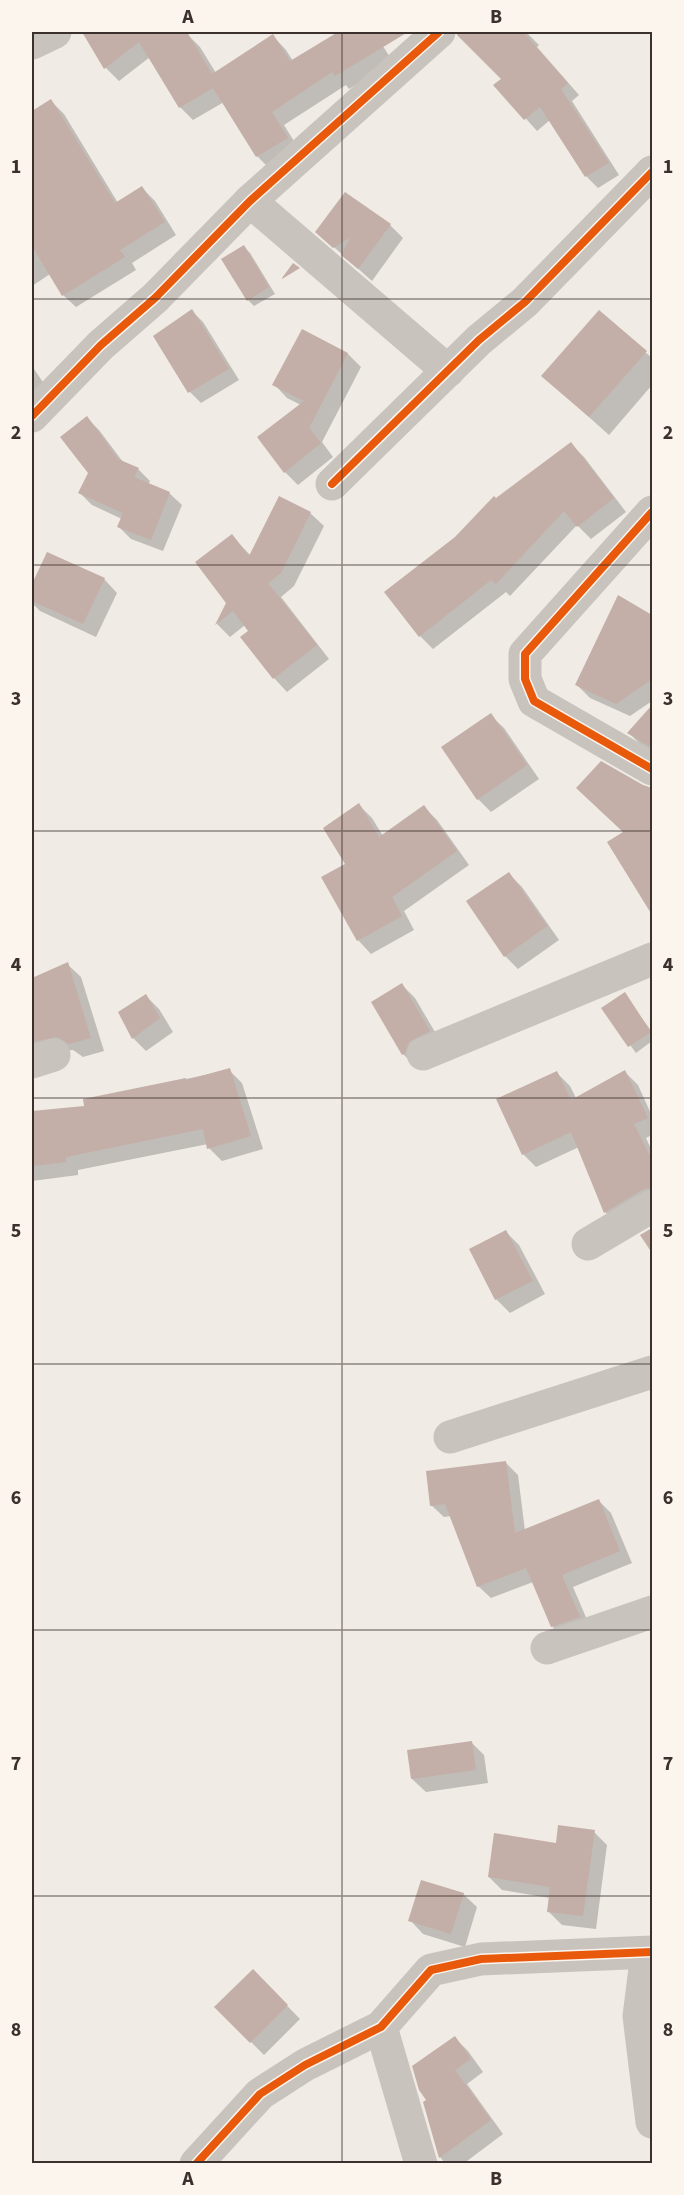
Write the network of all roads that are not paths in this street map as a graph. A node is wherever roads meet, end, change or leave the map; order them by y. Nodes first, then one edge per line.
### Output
1 (55, 32) edge
2 (439, 32) edge
3 (32, 43) edge
4 (652, 172) edge
5 (250, 201) junction
6 (448, 371) junction
7 (32, 416) edge
8 (332, 484) dead end
9 (652, 512) edge
10 (652, 769) edge
11 (652, 959) edge
12 (423, 1054) dead end
13 (652, 1206) edge
14 (588, 1244) dead end
15 (652, 1372) edge
16 (450, 1437) dead end
17 (652, 1612) edge
18 (547, 1648) dead end
19 (650, 1953) edge
20 (381, 2027) junction
21 (652, 2122) edge
22 (196, 2163) edge
23 (421, 2163) edge

1 - 3 street
2 - 5 street
4 - 6 street
5 - 6 street
5 - 7 street
6 - 8 street
9 - 10 street
11 - 12 street
13 - 14 street
15 - 16 street
17 - 18 street
19 - 20 street
19 - 21 street
20 - 22 street
20 - 23 street

